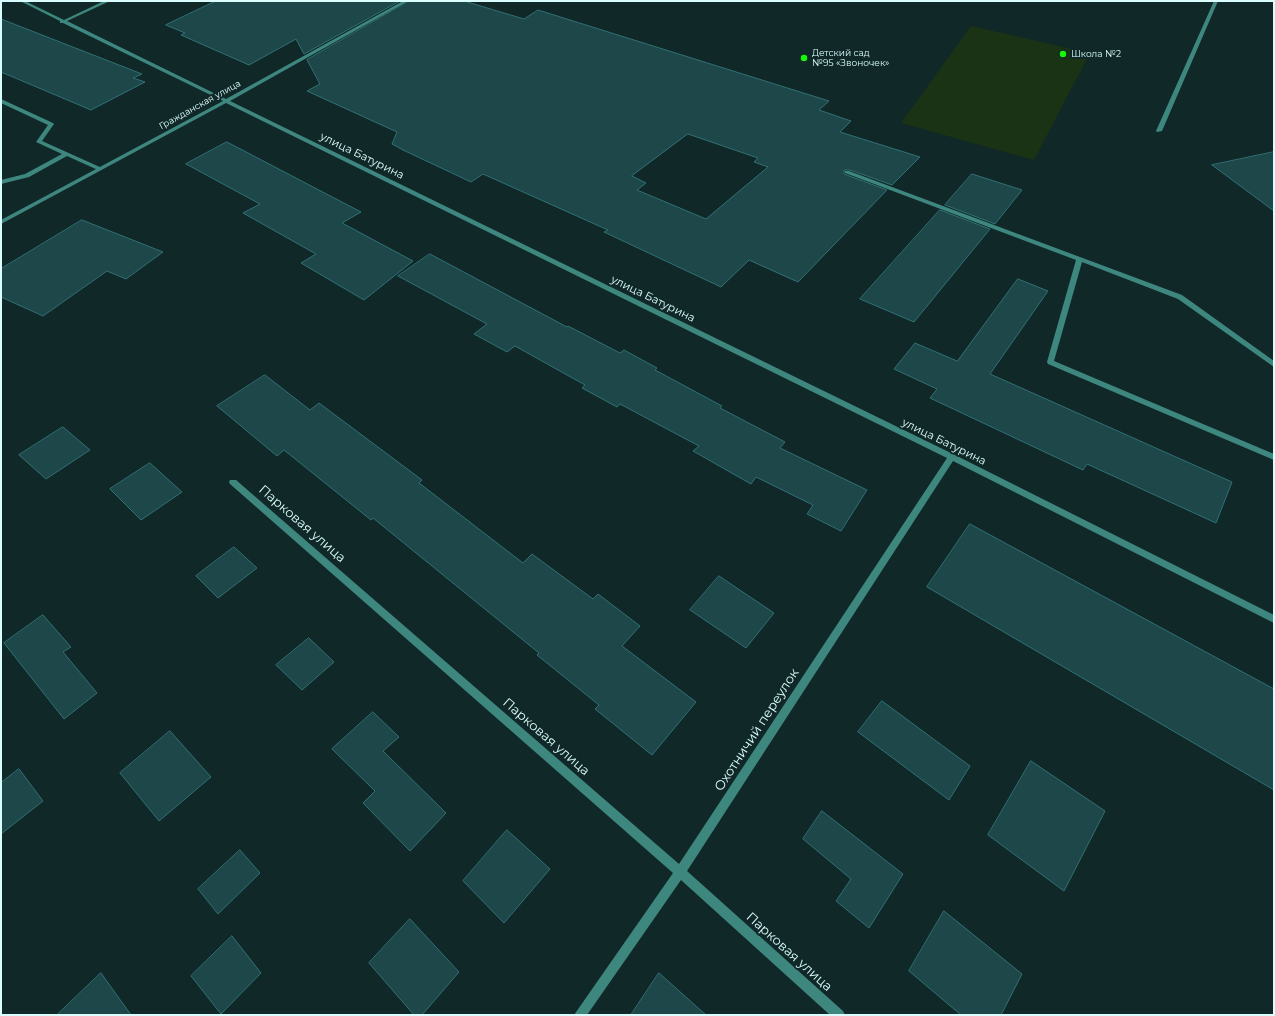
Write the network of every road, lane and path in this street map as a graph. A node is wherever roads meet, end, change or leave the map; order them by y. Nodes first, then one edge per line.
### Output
1 (22, 1) edge
2 (108, 1) edge
3 (406, 1) edge
4 (1216, 1) edge
5 (62, 22) junction
6 (1, 101) edge
7 (226, 101) junction
8 (1159, 131) dead end
9 (67, 154) junction
10 (100, 169) junction
11 (848, 172) dead end
12 (1, 182) edge
13 (1, 222) edge
14 (1080, 259) junction
15 (1274, 365) edge
16 (952, 457) junction
17 (1274, 457) edge
18 (233, 482) dead end
19 (1274, 619) edge
20 (680, 872) junction
21 (580, 1015) edge
22 (840, 1015) edge

1 - 5 street, улица Батурина
2 - 5 street
3 - 7 street, Гражданская улица
4 - 8 street
5 - 7 street, улица Батурина
6 - 9 street
7 - 10 street, Гражданская улица
7 - 16 street, улица Батурина
9 - 10 street
9 - 12 street
10 - 13 street, Гражданская улица
11 - 14 street
14 - 15 street
14 - 17 street
16 - 19 street, улица Батурина
16 - 20 street, Охотничий переулок
18 - 20 street, Парковая улица
20 - 21 street, Охотничий переулок
20 - 22 street, Парковая улица

